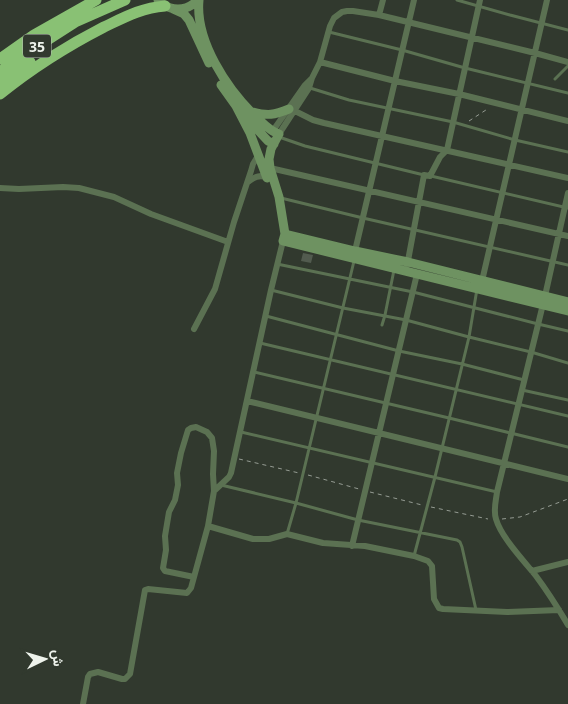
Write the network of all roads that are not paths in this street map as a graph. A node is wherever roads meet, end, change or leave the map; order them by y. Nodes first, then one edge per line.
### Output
1 (96, 0) edge
2 (125, 0) edge
3 (149, 0) edge
4 (198, 0) edge
5 (383, 0) edge
6 (414, 0) edge
7 (456, 0) edge
8 (547, 0) edge
9 (479, 3) edge
10 (165, 5) edge
11 (379, 15) junction
12 (409, 22) junction
13 (542, 23) junction
14 (77, 27) junction
15 (568, 30) edge
16 (328, 32) junction
17 (471, 38) junction
18 (402, 50) junction
19 (535, 53) junction
20 (0, 59) edge
21 (320, 62) junction
22 (568, 62) edge
23 (568, 66) edge
24 (465, 68) junction
25 (0, 72) edge
26 (312, 78) junction
27 (554, 79) dead end
28 (395, 81) junction
29 (528, 82) junction
30 (0, 84) edge
31 (309, 88) junction
32 (568, 93) edge
33 (0, 94) edge
34 (459, 94) junction
35 (236, 106) junction
36 (389, 108) junction
37 (292, 110) junction
38 (522, 110) junction
39 (250, 111) junction
40 (568, 121) edge
41 (453, 122) junction
42 (382, 136) junction
43 (274, 138) junction
44 (515, 140) junction
45 (447, 150) junction
46 (568, 152) edge
47 (259, 154) junction
48 (376, 164) junction
49 (509, 166) junction
50 (270, 168) junction
51 (427, 175) junction
52 (268, 178) junction
53 (568, 178) edge
54 (248, 182) junction
55 (0, 188) edge
56 (369, 191) junction
57 (503, 192) junction
58 (568, 193) edge
59 (280, 202) junction
60 (419, 202) junction
61 (566, 207) edge
62 (363, 218) junction
63 (497, 220) junction
64 (413, 230) junction
65 (559, 234) junction
66 (568, 236) edge
67 (284, 238) junction
68 (228, 242) junction
69 (491, 247) junction
70 (355, 255) junction
71 (552, 262) junction
72 (277, 264) junction
73 (568, 265) edge
74 (407, 267) junction
75 (395, 268) junction
76 (417, 274) junction
77 (350, 279) junction
78 (480, 285) junction
79 (391, 288) junction
80 (271, 290) junction
81 (413, 292) junction
82 (544, 300) junction
83 (568, 302) edge
84 (343, 308) junction
85 (474, 308) junction
86 (568, 311) edge
87 (385, 315) junction
88 (265, 316) junction
89 (406, 320) junction
90 (538, 324) junction
91 (382, 325) dead end
92 (194, 329) dead end
93 (568, 331) edge
94 (336, 334) junction
95 (469, 337) junction
96 (259, 343) junction
97 (399, 351) junction
98 (531, 352) junction
99 (330, 360) junction
100 (568, 363) edge
101 (462, 364) junction
102 (253, 372) junction
103 (393, 375) junction
104 (524, 380) junction
105 (323, 388) junction
106 (456, 390) junction
107 (522, 390) junction
108 (568, 400) edge
109 (247, 401) junction
110 (386, 403) junction
111 (518, 405) junction
112 (568, 416) edge
113 (316, 418) junction
114 (449, 418) junction
115 (240, 432) junction
116 (379, 433) junction
117 (511, 433) junction
118 (568, 447) edge
119 (309, 448) junction
120 (442, 448) junction
121 (372, 463) junction
122 (504, 464) junction
123 (435, 477) junction
124 (568, 480) edge
125 (220, 485) junction
126 (214, 491) junction
127 (497, 492) junction
128 (296, 503) junction
129 (358, 520) junction
130 (208, 526) junction
131 (420, 532) junction
132 (287, 534) junction
133 (352, 546) junction
134 (414, 556) junction
135 (568, 562) edge
136 (532, 571) junction
137 (194, 577) junction
138 (559, 610) junction
139 (476, 611) junction
140 (568, 625) edge
141 (83, 704) edge

1 - 20 highway
2 - 14 highway, 35
3 - 14 highway, 35
4 - 10 street
4 - 39 street
5 - 11 street
6 - 12 street
7 - 9 lane
8 - 13 street
9 - 13 lane
9 - 17 street
10 - 33 highway
10 - 35 street
11 - 12 street
11 - 16 street
12 - 17 street
12 - 18 street
13 - 15 lane
13 - 19 street
14 - 25 highway, 35
14 - 30 highway, 35
16 - 18 lane
16 - 21 street
17 - 19 street
17 - 24 street
18 - 24 lane
18 - 28 street
19 - 22 street
19 - 29 street
21 - 26 street
21 - 28 street
23 - 27 lane
24 - 29 lane
24 - 34 street
26 - 31 street
26 - 37 street
28 - 34 street
28 - 36 street
29 - 32 lane
29 - 38 street
31 - 36 lane
31 - 37 street
34 - 38 street
34 - 41 street
35 - 43 street
35 - 47 street
36 - 41 lane
36 - 42 street
37 - 39 street
37 - 42 street
37 - 43 street
38 - 40 street
38 - 44 street
39 - 43 street
41 - 44 lane
41 - 45 street
42 - 45 street
42 - 48 street
43 - 47 street
43 - 48 lane
43 - 50 street
44 - 46 lane
44 - 49 street
45 - 49 street
45 - 51 street
47 - 52 street
47 - 54 street
48 - 51 lane
48 - 56 street
49 - 53 street
49 - 57 street
50 - 56 street
50 - 59 street
51 - 57 lane
51 - 60 street
52 - 54 street
52 - 59 street
54 - 68 street
55 - 68 street
56 - 60 street
56 - 62 street
57 - 61 lane
57 - 63 street
58 - 61 street
59 - 62 lane
59 - 67 street
60 - 63 street
60 - 64 street
61 - 65 street
62 - 64 lane
62 - 70 street
63 - 65 street
63 - 69 street
64 - 69 lane
64 - 74 street
65 - 66 street
65 - 71 street
67 - 70 street
67 - 72 street
68 - 92 street
69 - 71 lane
69 - 78 street
70 - 74 street
70 - 75 street
70 - 77 lane
71 - 73 lane
71 - 82 street
72 - 77 lane
72 - 80 street
74 - 75 street
74 - 76 street
74 - 78 street
75 - 79 lane
76 - 78 street
76 - 81 street
77 - 79 lane
77 - 84 lane
78 - 82 street
78 - 85 lane
79 - 81 lane
79 - 87 lane
80 - 84 lane
80 - 88 street
81 - 85 lane
81 - 89 street
82 - 83 street
82 - 86 street
82 - 90 street
84 - 87 lane
84 - 94 lane
85 - 90 lane
85 - 95 lane
87 - 89 lane
87 - 91 lane
88 - 94 lane
88 - 96 street
89 - 95 lane
89 - 97 street
90 - 93 lane
90 - 98 street
94 - 97 lane
94 - 99 lane
95 - 98 lane
95 - 101 lane
96 - 99 lane
96 - 102 street
97 - 101 lane
97 - 103 street
98 - 100 lane
98 - 104 street
99 - 103 lane
99 - 105 lane
101 - 104 lane
101 - 106 lane
102 - 105 lane
102 - 109 street
103 - 106 lane
103 - 110 street
104 - 107 street
105 - 110 lane
105 - 113 lane
106 - 111 lane
106 - 114 lane
107 - 108 lane
107 - 111 street
109 - 113 street
109 - 115 street
110 - 114 lane
110 - 116 street
111 - 112 lane
111 - 117 street
113 - 116 street
113 - 119 lane
114 - 117 lane
114 - 120 lane
115 - 119 lane
115 - 125 street
116 - 120 street
116 - 121 street
117 - 118 lane
117 - 122 street
119 - 121 lane
119 - 128 lane
120 - 122 street
120 - 123 lane
121 - 123 lane
121 - 129 street
122 - 124 street
122 - 127 street
123 - 127 lane
123 - 131 lane
125 - 126 street
125 - 128 lane
126 - 130 street
126 - 137 street
127 - 136 street
128 - 129 lane
128 - 132 lane
129 - 131 lane
129 - 133 street
130 - 132 street
130 - 137 street
131 - 134 lane
131 - 139 lane
132 - 133 street
133 - 134 street
134 - 139 street
135 - 136 street
136 - 138 street
137 - 141 street
138 - 139 street
138 - 140 street

